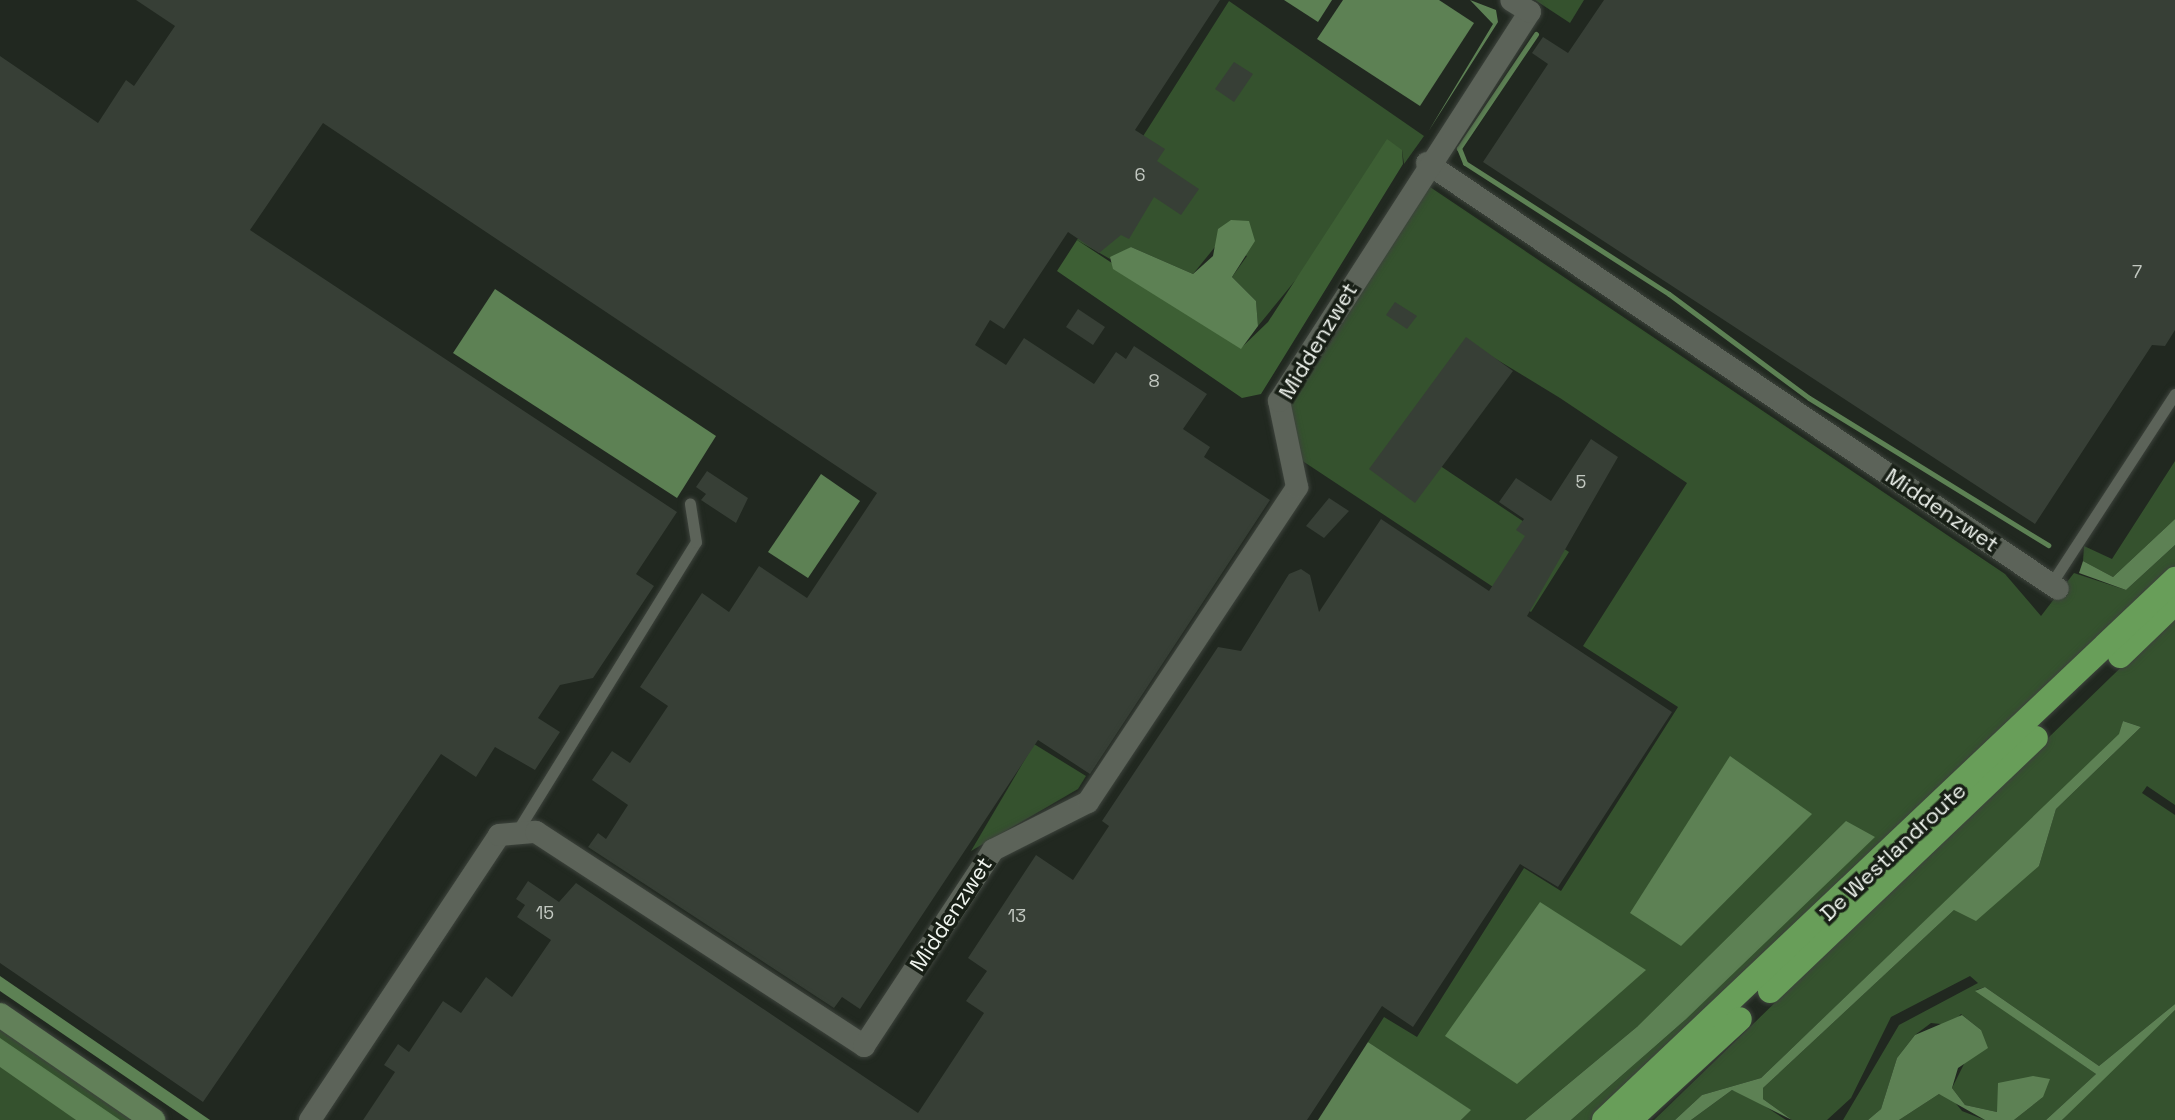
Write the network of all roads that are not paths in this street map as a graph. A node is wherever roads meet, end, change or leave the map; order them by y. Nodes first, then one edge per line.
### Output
1 (1511, 0) edge
2 (1427, 163) junction
3 (2175, 394) edge
4 (690, 503) dead end
5 (2175, 579) edge
6 (2055, 586) joint
7 (2175, 603) edge
8 (516, 834) junction
9 (0, 1015) edge
10 (153, 1120) edge
11 (310, 1120) edge
12 (1604, 1120) edge
13 (1630, 1120) edge

1 - 2 street, Middenzwet
2 - 6 street, Middenzwet
2 - 8 street, Middenzwet
3 - 6 lane
4 - 8 lane
5 - 12 main road, De Westlandroute
7 - 13 main road, De Westlandroute
8 - 11 street
9 - 10 street

